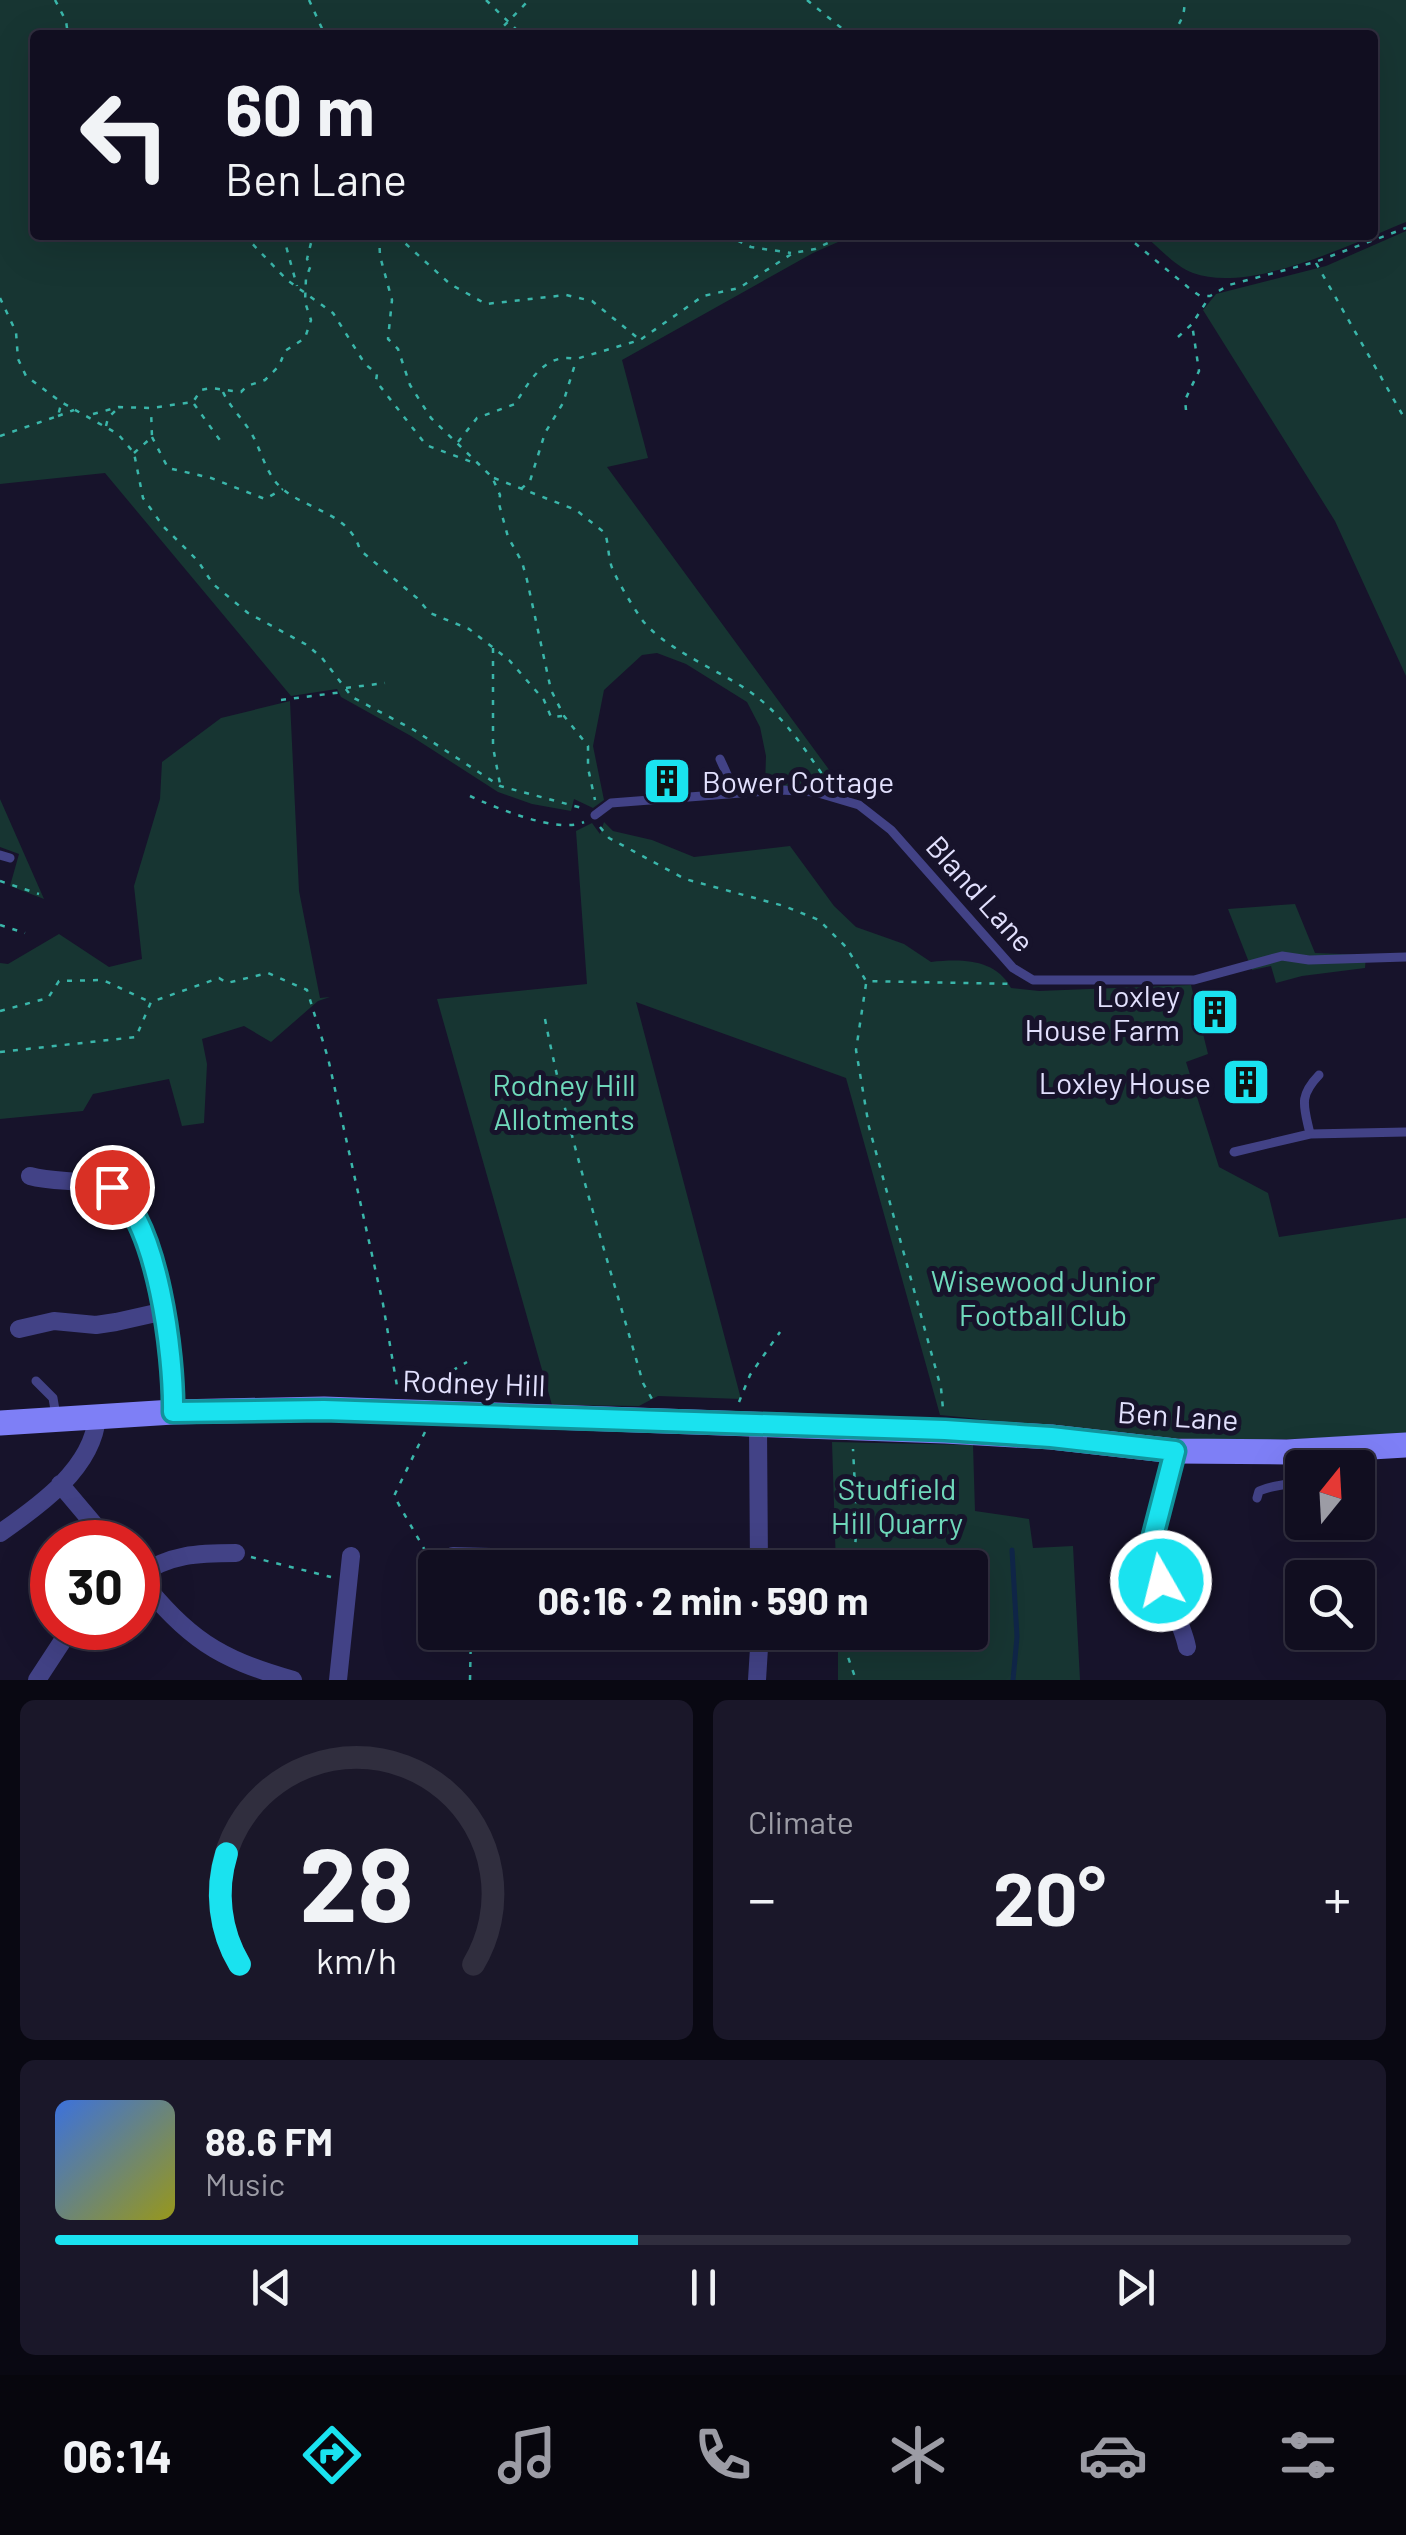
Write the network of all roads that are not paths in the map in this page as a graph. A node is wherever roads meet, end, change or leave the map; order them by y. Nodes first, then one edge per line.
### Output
1 (720, 759) dead end
2 (735, 792) junction
3 (595, 815) road end
4 (1406, 956) edge
5 (1319, 1075) dead end
6 (1406, 1132) edge
7 (1310, 1134) junction
8 (1234, 1152) dead end
9 (30, 1176) dead end
10 (165, 1311) junction
11 (19, 1330) dead end
12 (36, 1382) dead end
13 (173, 1412) junction
14 (98, 1417) junction
15 (748, 1418) junction
16 (56, 1420) junction
17 (0, 1423) edge
18 (945, 1430) joint
19 (1406, 1444) edge
20 (1175, 1451) junction
21 (1375, 1451) edge
22 (1285, 1465) edge
23 (60, 1484) junction
24 (1285, 1487) edge
25 (1257, 1498) dead end
26 (90, 1520) edge
27 (0, 1533) edge
28 (759, 1550) edge
29 (236, 1553) road end
30 (351, 1556) dead end
31 (160, 1563) edge
32 (160, 1603) edge
33 (1187, 1647) dead end
34 (57, 1650) edge
35 (759, 1650) edge
36 (240, 1672) edge
37 (37, 1680) edge
38 (293, 1680) edge
39 (338, 1680) edge
40 (757, 1680) edge

1 - 2 lane
2 - 3 lane, Bland Lane
2 - 4 lane, Bland Lane
5 - 7 lane
6 - 7 lane
7 - 8 lane
9 - 10 street
10 - 11 street
10 - 13 street
12 - 16 lane
13 - 14 street, Rodney Hill
13 - 15 street, Rodney Hill
14 - 16 street, Rodney Hill
14 - 23 street
15 - 18 street, Rodney Hill
15 - 28 street
16 - 17 street, Rodney Hill
18 - 20 street, Ben Lane
19 - 21 street, Ben Lane
20 - 22 street, Ben Lane
20 - 33 street
23 - 26 street
23 - 27 street
24 - 25 lane
29 - 31 street
30 - 39 street
32 - 36 street
34 - 37 street
35 - 40 street
36 - 38 street

